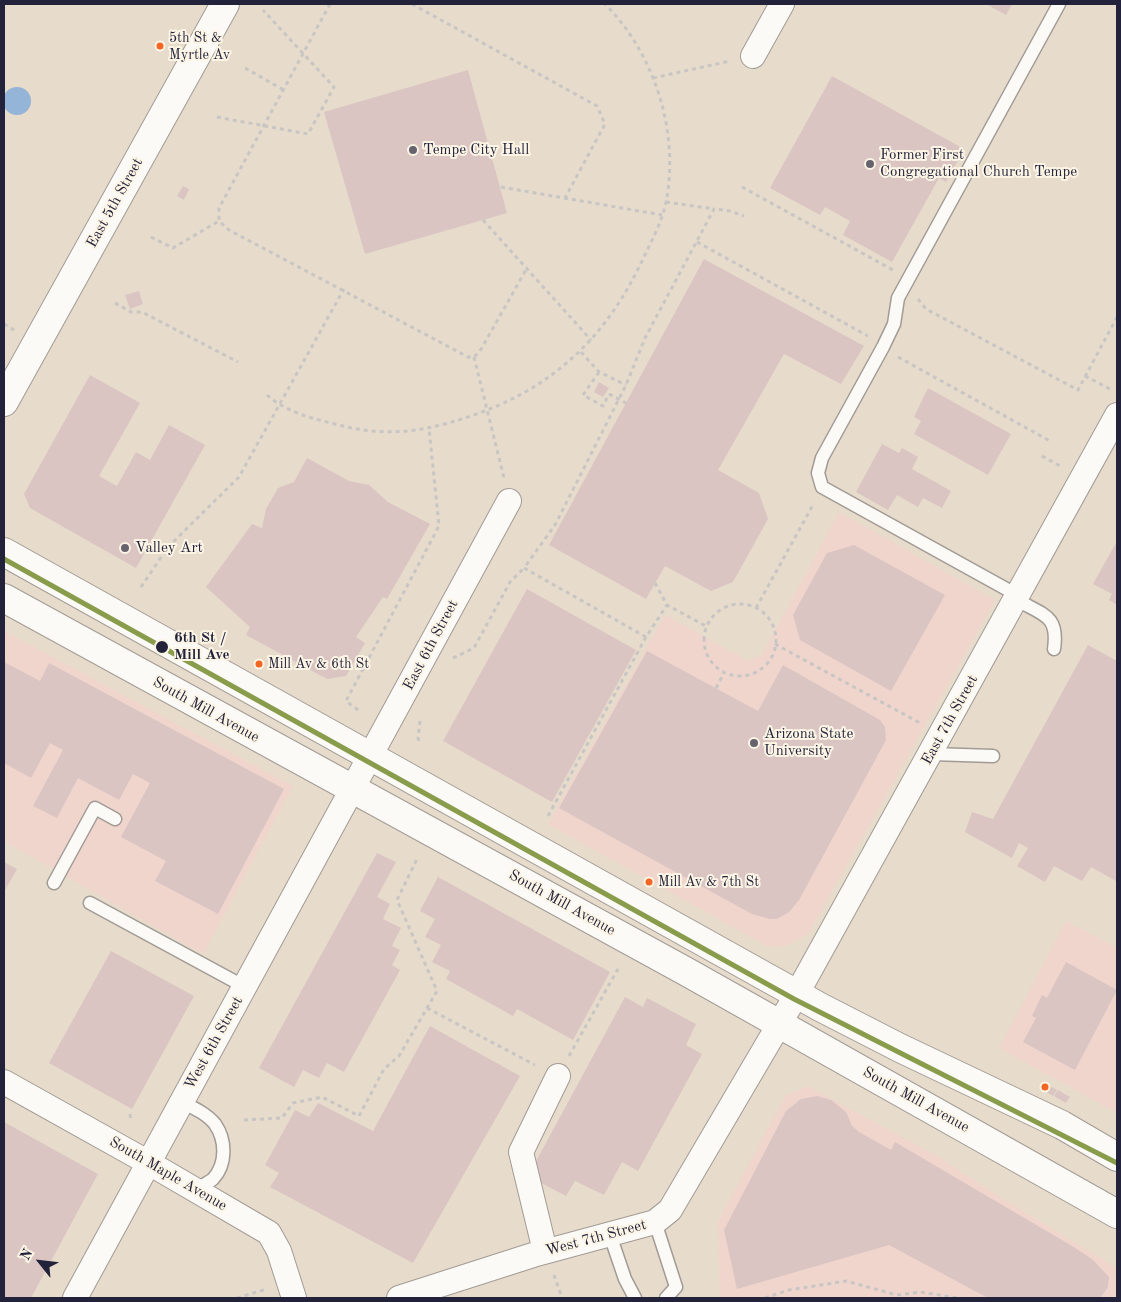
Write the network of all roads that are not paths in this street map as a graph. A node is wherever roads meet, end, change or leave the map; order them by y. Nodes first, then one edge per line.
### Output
1 (225, 4) edge
2 (782, 4) edge
3 (1059, 4) edge
4 (753, 56) road end
5 (4, 402) edge
6 (1114, 428) edge
7 (509, 501) road end
8 (4, 552) edge
9 (4, 598) edge
10 (1018, 598) junction
11 (1050, 619) junction
12 (1065, 627) dead end
13 (1054, 649) dead end
14 (937, 744) junction
15 (993, 756) dead end
16 (371, 757) junction
17 (353, 788) junction
18 (115, 819) dead end
19 (54, 883) dead end
20 (90, 903) dead end
21 (245, 987) junction
22 (798, 994) junction
23 (780, 1024) junction
24 (558, 1076) road end
25 (4, 1082) edge
26 (182, 1102) junction
27 (1117, 1157) edge
28 (149, 1163) junction
29 (196, 1190) junction
30 (1117, 1214) edge
31 (655, 1222) junction
32 (610, 1234) junction
33 (546, 1251) junction
34 (75, 1298) edge
35 (294, 1298) edge
36 (399, 1298) edge
37 (635, 1298) edge
38 (666, 1298) edge

1 - 5 main road, East 5th Street
2 - 4 street
3 - 10 lane
6 - 10 street, East 7th Street
7 - 16 street, East 6th Street
8 - 16 main road
9 - 17 main road, South Mill Avenue
10 - 11 lane
10 - 14 street, East 7th Street
11 - 12 lane
11 - 13 lane
14 - 15 lane
14 - 22 street, East 7th Street
16 - 17 street, East 6th Street
16 - 22 main road
17 - 21 street, West 6th Street
17 - 23 main road, South Mill Avenue
18 - 19 lane
20 - 21 lane
21 - 26 street, West 6th Street
22 - 23 street, East 7th Street
22 - 27 main road
23 - 30 main road, South Mill Avenue
23 - 31 street, West 7th Street
24 - 33 street
25 - 28 street, South Maple Avenue
26 - 28 street, West 6th Street
26 - 29 lane
28 - 29 street, South Maple Avenue
28 - 34 street, West 6th Street
29 - 35 street, South Maple Avenue
31 - 32 street, West 7th Street
31 - 38 lane
32 - 33 street, West 7th Street
32 - 37 lane
33 - 36 street, West 7th Street

